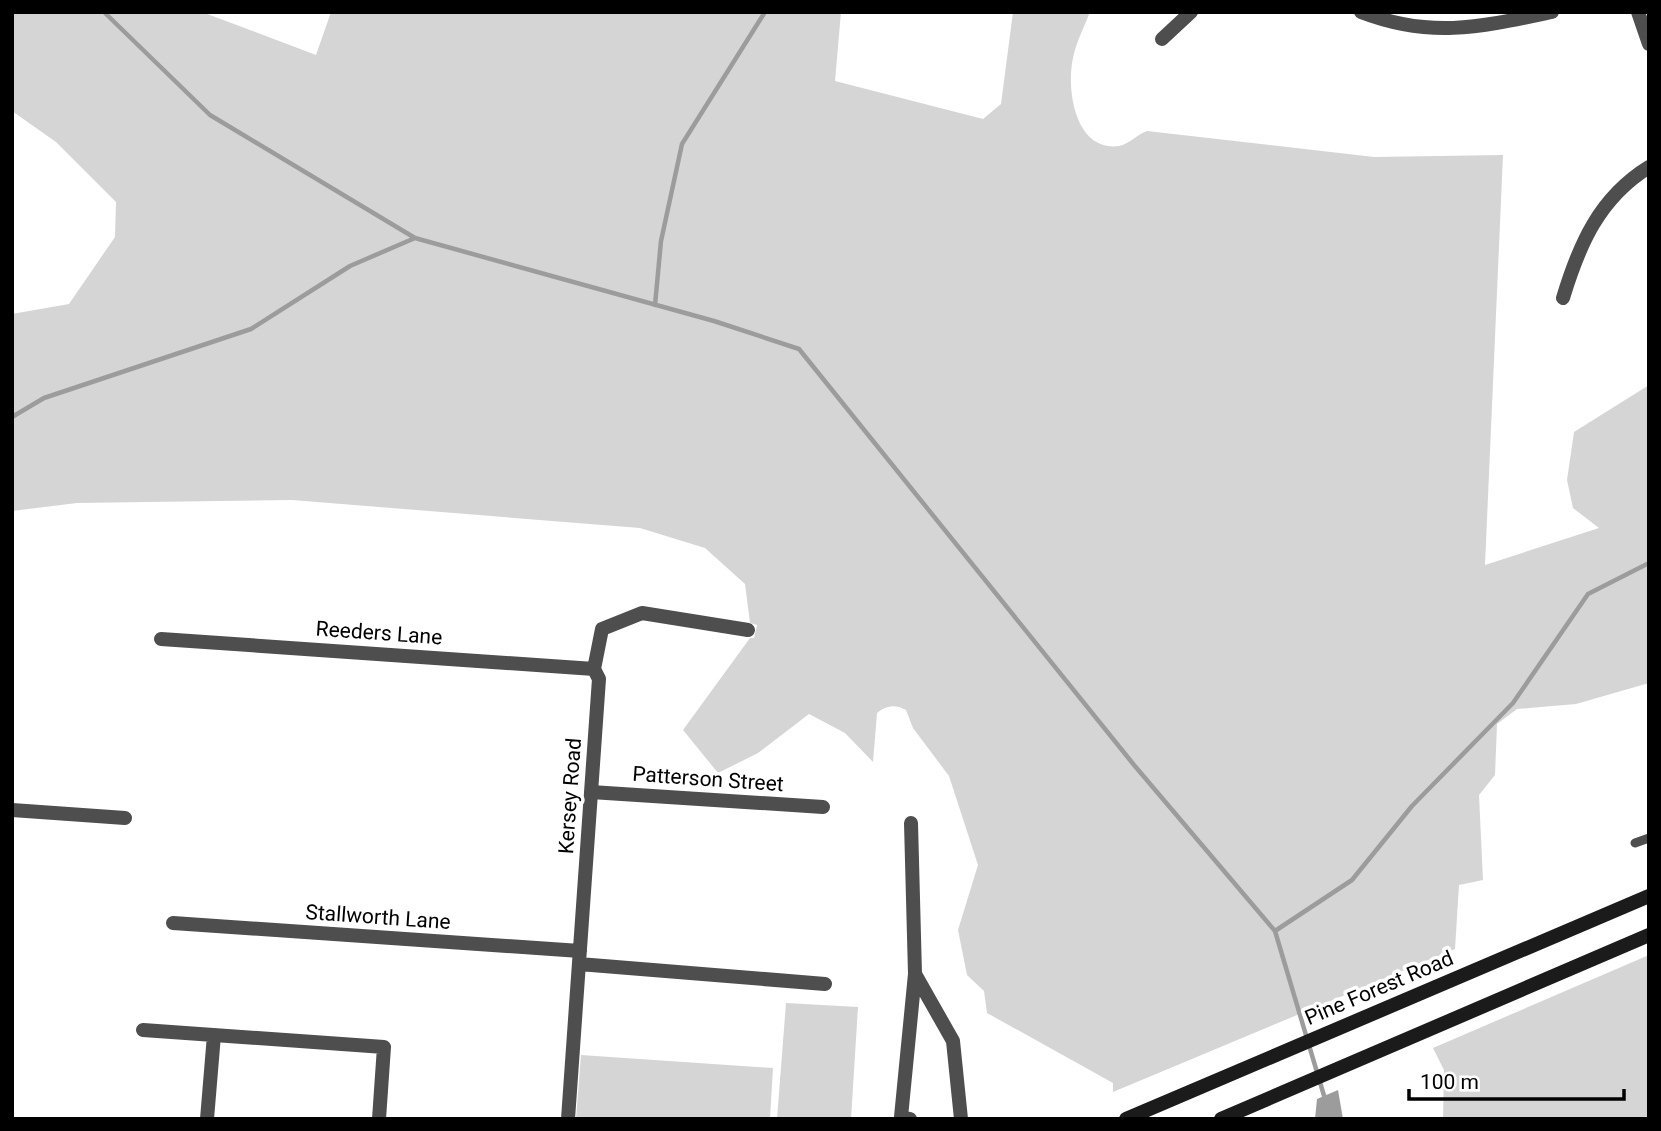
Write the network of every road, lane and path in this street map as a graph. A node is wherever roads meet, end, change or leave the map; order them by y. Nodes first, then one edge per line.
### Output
1 (1191, 12) edge
2 (1361, 12) edge
3 (1552, 12) edge
4 (1639, 12) edge
5 (1162, 39) dead end
6 (1649, 44) edge
7 (1649, 167) edge
8 (1563, 298) dead end
9 (748, 630) dead end
10 (161, 639) dead end
11 (594, 669) junction
12 (591, 792) junction
13 (822, 807) dead end
14 (12, 810) edge
15 (125, 818) dead end
16 (911, 823) dead end
17 (1649, 838) edge
18 (1635, 843) dead end
19 (1649, 896) edge
20 (173, 923) dead end
21 (1649, 935) edge
22 (579, 958) junction
23 (915, 974) junction
24 (825, 984) dead end
25 (143, 1030) dead end
26 (214, 1035) junction
27 (960, 1118) edge
28 (207, 1119) edge
29 (379, 1119) edge
30 (568, 1119) edge
31 (910, 1119) edge
32 (1126, 1119) edge
33 (1221, 1119) edge

1 - 5 street
2 - 3 street
4 - 6 street
7 - 8 street
9 - 11 street, Kersey Road
10 - 11 street, Reeders Lane
11 - 12 street, Kersey Road
12 - 13 street, Patterson Street
12 - 22 street, Kersey Road
14 - 15 street
16 - 23 street
17 - 18 lane
19 - 32 main road, Pine Forest Road
20 - 22 street, Stallworth Lane
21 - 33 main road
22 - 24 street, Stallworth Lane
22 - 30 street, Kersey Road
23 - 27 street
23 - 31 street
25 - 26 street
26 - 28 street
26 - 29 street

